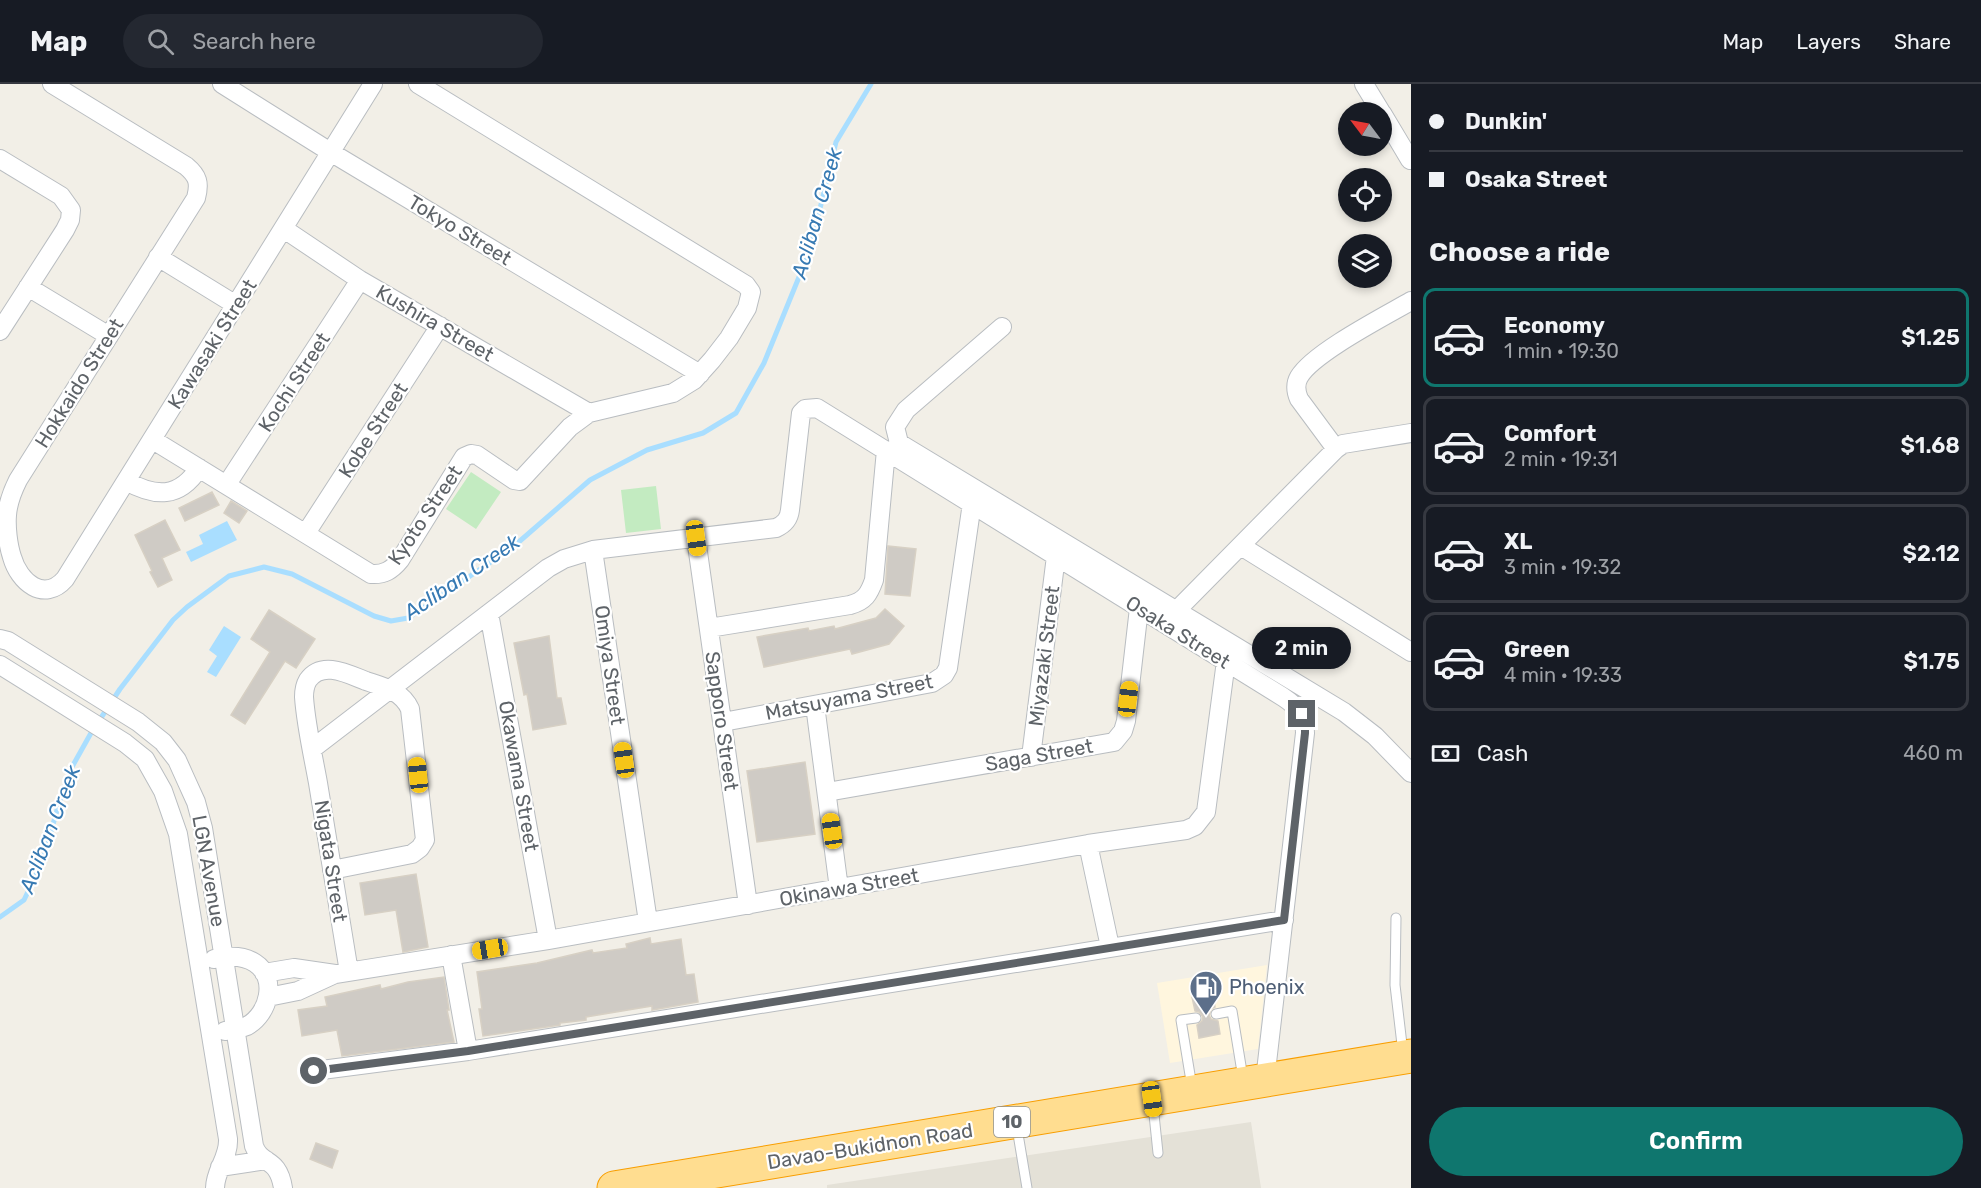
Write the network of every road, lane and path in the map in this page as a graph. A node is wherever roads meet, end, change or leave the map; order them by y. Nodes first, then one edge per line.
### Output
1 (52, 84) edge
2 (222, 84) edge
3 (373, 84) edge
4 (418, 84) edge
5 (1364, 84) edge
6 (1375, 102) edge
7 (1392, 131) edge
8 (332, 153) junction
9 (0, 159) edge
10 (1411, 161) edge
11 (284, 230) junction
12 (158, 258) junction
13 (360, 280) junction
14 (28, 287) junction
15 (1411, 301) edge
16 (236, 305) junction
17 (440, 326) junction
18 (1002, 327) dead end
19 (0, 331) edge
20 (109, 336) junction
21 (700, 374) junction
22 (589, 413) junction
23 (1411, 433) edge
24 (153, 440) junction
25 (1336, 449) junction
26 (886, 450) junction
27 (199, 468) junction
28 (126, 481) junction
29 (227, 484) junction
30 (972, 503) junction
31 (306, 533) junction
32 (696, 538) junction
33 (1241, 546) junction
34 (593, 550) junction
35 (1056, 556) junction
36 (40, 590) joint
37 (1139, 608) junction
38 (1176, 611) junction
39 (489, 613) junction
40 (709, 628) junction
41 (0, 639) edge
42 (1411, 652) edge
43 (1226, 662) junction
44 (4, 668) edge
45 (390, 689) junction
46 (815, 705) junction
47 (723, 722) junction
48 (164, 742) junction
49 (312, 749) junction
50 (1031, 757) junction
51 (144, 759) junction
52 (1411, 773) edge
53 (826, 792) junction
54 (205, 843) junction
55 (1088, 844) junction
56 (180, 847) junction
57 (332, 870) junction
58 (839, 889) junction
59 (748, 905) junction
60 (1396, 918) dead end
61 (1284, 920) junction
62 (648, 922) junction
63 (548, 940) junction
64 (1110, 947) junction
65 (451, 955) junction
66 (224, 957) junction
67 (199, 962) junction
68 (264, 973) junction
69 (342, 973) junction
70 (268, 997) junction
71 (1216, 1014) dead end
72 (1196, 1018) dead end
73 (236, 1029) junction
74 (211, 1034) junction
75 (468, 1051) junction
76 (1407, 1057) edge
77 (314, 1071) dead end
78 (1255, 1082) junction
79 (1193, 1092) junction
80 (1152, 1099) junction
81 (1016, 1121) junction
82 (1158, 1153) dead end
83 (266, 1160) junction
84 (220, 1167) junction
85 (215, 1188) edge
86 (283, 1188) edge
87 (614, 1188) edge
88 (1026, 1188) edge

1 - 12 street, Hokkaido Street
2 - 8 street, Tokyo Street
3 - 8 street, Kawasaki Street
4 - 21 street, Kyoto Street
5 - 6 street
7 - 10 street
8 - 11 street, Kawasaki Street
8 - 21 street, Tokyo Street
9 - 14 street
11 - 13 street, Kushira Street
11 - 16 street, Kawasaki Street
12 - 16 street
12 - 20 street, Hokkaido Street
13 - 17 street, Kushira Street
13 - 29 street, Kochi Street
14 - 19 street
14 - 20 street
15 - 25 street
16 - 24 street, Kawasaki Street
17 - 22 street, Kushira Street
17 - 31 street, Kobe Street
18 - 38 street
20 - 36 street, Hokkaido Street
21 - 22 street, Kyoto Street
22 - 31 street, Kyoto Street
23 - 25 street
24 - 27 street, Kyoto Street
24 - 28 street, Kawasaki Street
25 - 33 street
26 - 30 street, Osaka Street
26 - 32 street, Osaka Street
26 - 40 street
27 - 28 street
27 - 29 street, Kyoto Street
28 - 36 street, Kawasaki Street
29 - 31 street, Kyoto Street
30 - 35 street, Osaka Street
30 - 46 street, Matsuyama Street
32 - 34 street
32 - 40 street, Sapporo Street
33 - 38 street
33 - 42 street
34 - 39 street
34 - 62 street, Omiya Street
35 - 37 street, Osaka Street
35 - 50 street, Miyazaki Street
37 - 43 street, Osaka Street
37 - 50 street, Saga Street
38 - 52 street
39 - 45 street
39 - 63 street, Okawama Street
40 - 47 street, Sapporo Street
41 - 48 street, LGN Avenue
43 - 55 street, Okinawa Street
43 - 61 street, Osaka Street
44 - 51 street, LGN Avenue
45 - 49 street
45 - 49 street, Nigata Street
45 - 57 street
46 - 47 street, Matsuyama Street
46 - 53 street
47 - 59 street, Sapporo Street
48 - 51 street
48 - 54 street, LGN Avenue
49 - 57 street, Nigata Street
50 - 53 street, Saga Street
51 - 56 street, LGN Avenue
53 - 58 street
54 - 56 street
54 - 66 street, LGN Avenue
55 - 58 street, Okinawa Street
55 - 64 street
56 - 67 street, LGN Avenue
57 - 69 street, Nigata Street
58 - 59 street, Okinawa Street
59 - 62 street, Okinawa Street
60 - 76 lane
61 - 64 street
61 - 78 street, Osaka Street
62 - 63 street, Okinawa Street
63 - 65 street, Okinawa Street
64 - 75 street
65 - 69 street, Okinawa Street
65 - 75 street
66 - 67 street
66 - 68 street
66 - 73 street, LGN Avenue
67 - 74 street, LGN Avenue
68 - 69 street
68 - 70 street
69 - 70 street
70 - 73 street
71 - 78 lane
72 - 79 lane
73 - 74 street
73 - 83 street, LGN Avenue
74 - 84 street, LGN Avenue
75 - 77 street
76 - 78 highway, Davao-Bukidnon Road / 10
78 - 79 highway, Davao-Bukidnon Road / 10
79 - 80 highway, Davao-Bukidnon Road / 10
80 - 81 highway, Davao-Bukidnon Road / 10
80 - 82 lane
81 - 87 highway, Davao-Bukidnon Road / 10
81 - 88 lane
83 - 84 street
83 - 86 street, LGN Avenue
84 - 85 street, LGN Avenue

